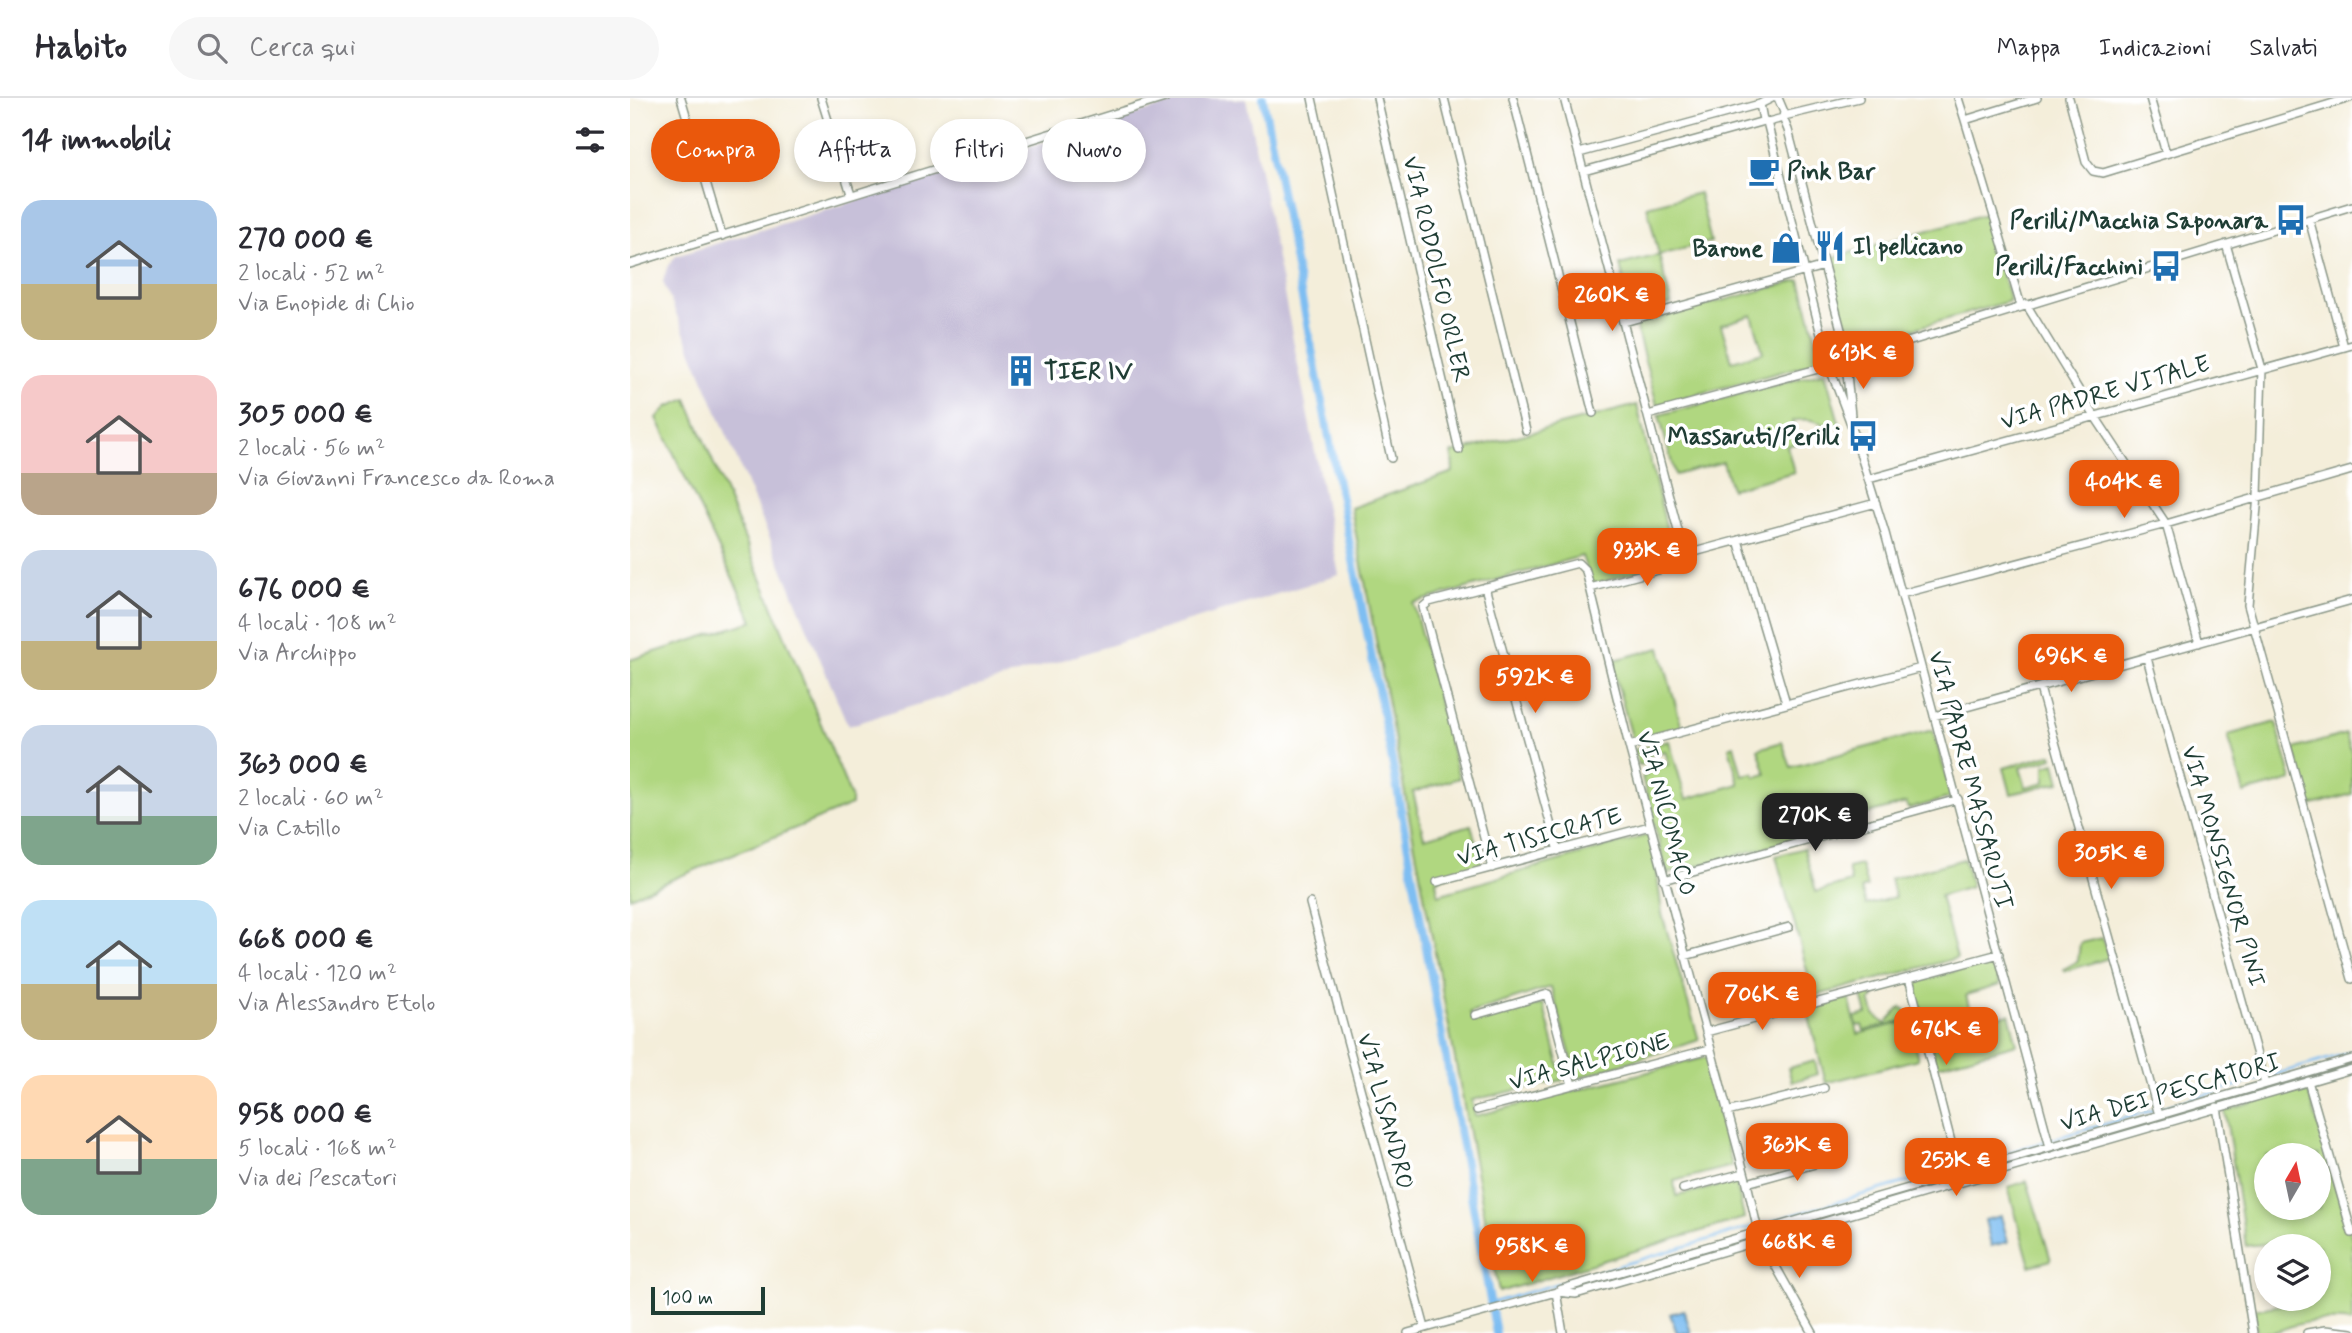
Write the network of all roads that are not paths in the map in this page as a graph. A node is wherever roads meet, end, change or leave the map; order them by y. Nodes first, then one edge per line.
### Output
1 (681, 98) edge
2 (821, 98) edge
3 (1165, 98) edge
4 (1312, 98) edge
5 (1377, 98) edge
6 (1444, 98) edge
7 (1513, 98) edge
8 (1564, 98) edge
9 (1859, 98) edge
10 (1958, 98) edge
11 (2037, 98) edge
12 (2069, 98) edge
13 (2150, 98) edge
14 (2350, 98) edge
15 (1780, 99) edge
16 (1763, 101) edge
17 (1784, 116) junction
18 (1965, 120) junction
19 (1766, 121) junction
20 (1579, 153) junction
21 (2166, 153) junction
22 (1584, 170) junction
23 (851, 194) junction
24 (2352, 206) edge
25 (2309, 219) junction
26 (722, 236) junction
27 (2226, 244) junction
28 (630, 264) edge
29 (1824, 266) junction
30 (1804, 271) junction
31 (2023, 305) junction
32 (1624, 322) junction
33 (2348, 346) edge
34 (1847, 360) junction
35 (1829, 366) junction
36 (2262, 369) junction
37 (1592, 414) dead end
38 (1648, 415) junction
39 (2094, 415) junction
40 (1851, 424) junction
41 (1526, 431) dead end
42 (1459, 450) dead end
43 (1391, 458) dead end
44 (2352, 470) edge
45 (1869, 479) junction
46 (2258, 496) junction
47 (1876, 503) junction
48 (2166, 524) junction
49 (1738, 540) junction
50 (1687, 554) junction
51 (1485, 587) junction
52 (1590, 588) junction
53 (1901, 594) junction
54 (2352, 600) edge
55 (2254, 627) junction
56 (2199, 643) junction
57 (2147, 658) junction
58 (1920, 668) junction
59 (2040, 688) junction
60 (1786, 703) junction
61 (1934, 716) junction
62 (1629, 746) junction
63 (1958, 799) junction
64 (1650, 826) junction
65 (1558, 851) junction
66 (1492, 868) junction
67 (1664, 880) junction
68 (1437, 882) dead end
69 (1310, 903) dead end
70 (1789, 927) dead end
71 (1999, 954) junction
72 (1685, 956) junction
73 (1909, 978) junction
74 (2352, 979) edge
75 (1475, 1015) dead end
76 (1706, 1032) junction
77 (1710, 1049) junction
78 (2352, 1059) edge
79 (2352, 1069) edge
80 (2263, 1079) junction
81 (2308, 1081) junction
82 (1572, 1085) junction
83 (1824, 1087) dead end
84 (2217, 1107) junction
85 (2157, 1109) junction
86 (1477, 1110) dead end
87 (1727, 1112) junction
88 (2049, 1142) junction
89 (1840, 1157) dead end
90 (1958, 1169) junction
91 (1744, 1172) junction
92 (1747, 1183) junction
93 (1683, 1189) dead end
94 (1757, 1227) junction
95 (2352, 1233) edge
96 (1761, 1240) junction
97 (1556, 1292) junction
98 (1424, 1328) junction
99 (1408, 1333) edge
100 (1563, 1333) edge
101 (1813, 1333) edge
102 (2253, 1333) edge
103 (2307, 1333) edge
104 (2352, 1333) edge

1 - 26 street
2 - 23 street
3 - 23 street
4 - 43 street
5 - 42 street, VIA RODOLFO ORLER
6 - 41 street
7 - 37 street
8 - 20 street
9 - 17 street
10 - 18 street
11 - 18 street
12 - 21 street
13 - 21 street
14 - 21 street
15 - 17 street, VIA PADRE MASSARUTI
16 - 19 street, VIA PADRE MASSARUTI
16 - 20 street
17 - 19 street
17 - 29 street, VIA PADRE MASSARUTI
18 - 31 street
19 - 22 street
19 - 30 street, VIA PADRE MASSARUTI
20 - 22 street
22 - 32 street
23 - 26 street
24 - 25 street
25 - 27 street
25 - 33 street
26 - 28 street
27 - 31 street
27 - 36 street
29 - 30 street
29 - 34 street, VIA PADRE MASSARUTI
30 - 32 street
30 - 35 street, VIA PADRE MASSARUTI
31 - 34 street
31 - 39 street
32 - 38 street
33 - 36 street, VIA PADRE VITALE
34 - 35 street
34 - 40 street, VIA PADRE MASSARUTI
35 - 38 street
35 - 40 street, VIA PADRE MASSARUTI
36 - 39 street, VIA PADRE VITALE
36 - 46 street
38 - 50 street
39 - 45 street, VIA PADRE VITALE
39 - 48 street
40 - 45 street, VIA PADRE MASSARUTI
44 - 46 street
45 - 47 street, VIA PADRE MASSARUTI
46 - 48 street
46 - 55 street
47 - 49 street
47 - 53 street, VIA PADRE MASSARUTI
48 - 53 street
48 - 56 street
49 - 50 street
49 - 60 street
50 - 52 street
51 - 52 street, VIA NICOMACO
51 - 65 street
51 - 66 street, VIA NICOMACO
52 - 62 street, VIA NICOMACO
53 - 58 street, VIA PADRE MASSARUTI
54 - 55 street
55 - 56 street
55 - 74 street
56 - 57 street
57 - 59 street
57 - 80 street, VIA MONSIGNOR PINI
58 - 60 street
58 - 61 street, VIA PADRE MASSARUTI
59 - 61 street
59 - 85 street
60 - 62 street
61 - 63 street, VIA PADRE MASSARUTI
62 - 64 street, VIA NICOMACO
63 - 67 street
63 - 71 street, VIA PADRE MASSARUTI
64 - 65 street, VIA TISICRATE
64 - 67 street, VIA NICOMACO
65 - 66 street, VIA TISICRATE
66 - 68 street, VIA TISICRATE
67 - 72 street, VIA NICOMACO
69 - 98 street, VIA LISANDRO
70 - 72 street
71 - 73 street
71 - 88 street, VIA PADRE MASSARUTI
72 - 76 street, VIA NICOMACO
73 - 76 street
73 - 90 street
75 - 82 street
76 - 77 street, VIA NICOMACO
77 - 82 street, VIA SALPIONE
77 - 87 street, VIA NICOMACO
78 - 80 street, VIA DEI PESCATORI
79 - 81 street, VIA DEI PESCATORI
80 - 85 street, VIA DEI PESCATORI
81 - 84 street, VIA DEI PESCATORI
81 - 95 street
82 - 86 street, VIA SALPIONE
83 - 87 street
84 - 96 street, VIA DEI PESCATORI
84 - 102 street
85 - 88 street, VIA DEI PESCATORI
87 - 91 street, VIA NICOMACO
88 - 90 street, VIA DEI PESCATORI
89 - 92 street
90 - 94 street, VIA DEI PESCATORI
91 - 92 street, VIA NICOMACO
91 - 93 street
92 - 94 street, VIA NICOMACO
94 - 97 street, VIA DEI PESCATORI
96 - 97 street, VIA DEI PESCATORI
96 - 101 street
97 - 98 street, VIA DEI PESCATORI
97 - 100 street
98 - 99 street, VIA DEI PESCATORI
103 - 104 street

